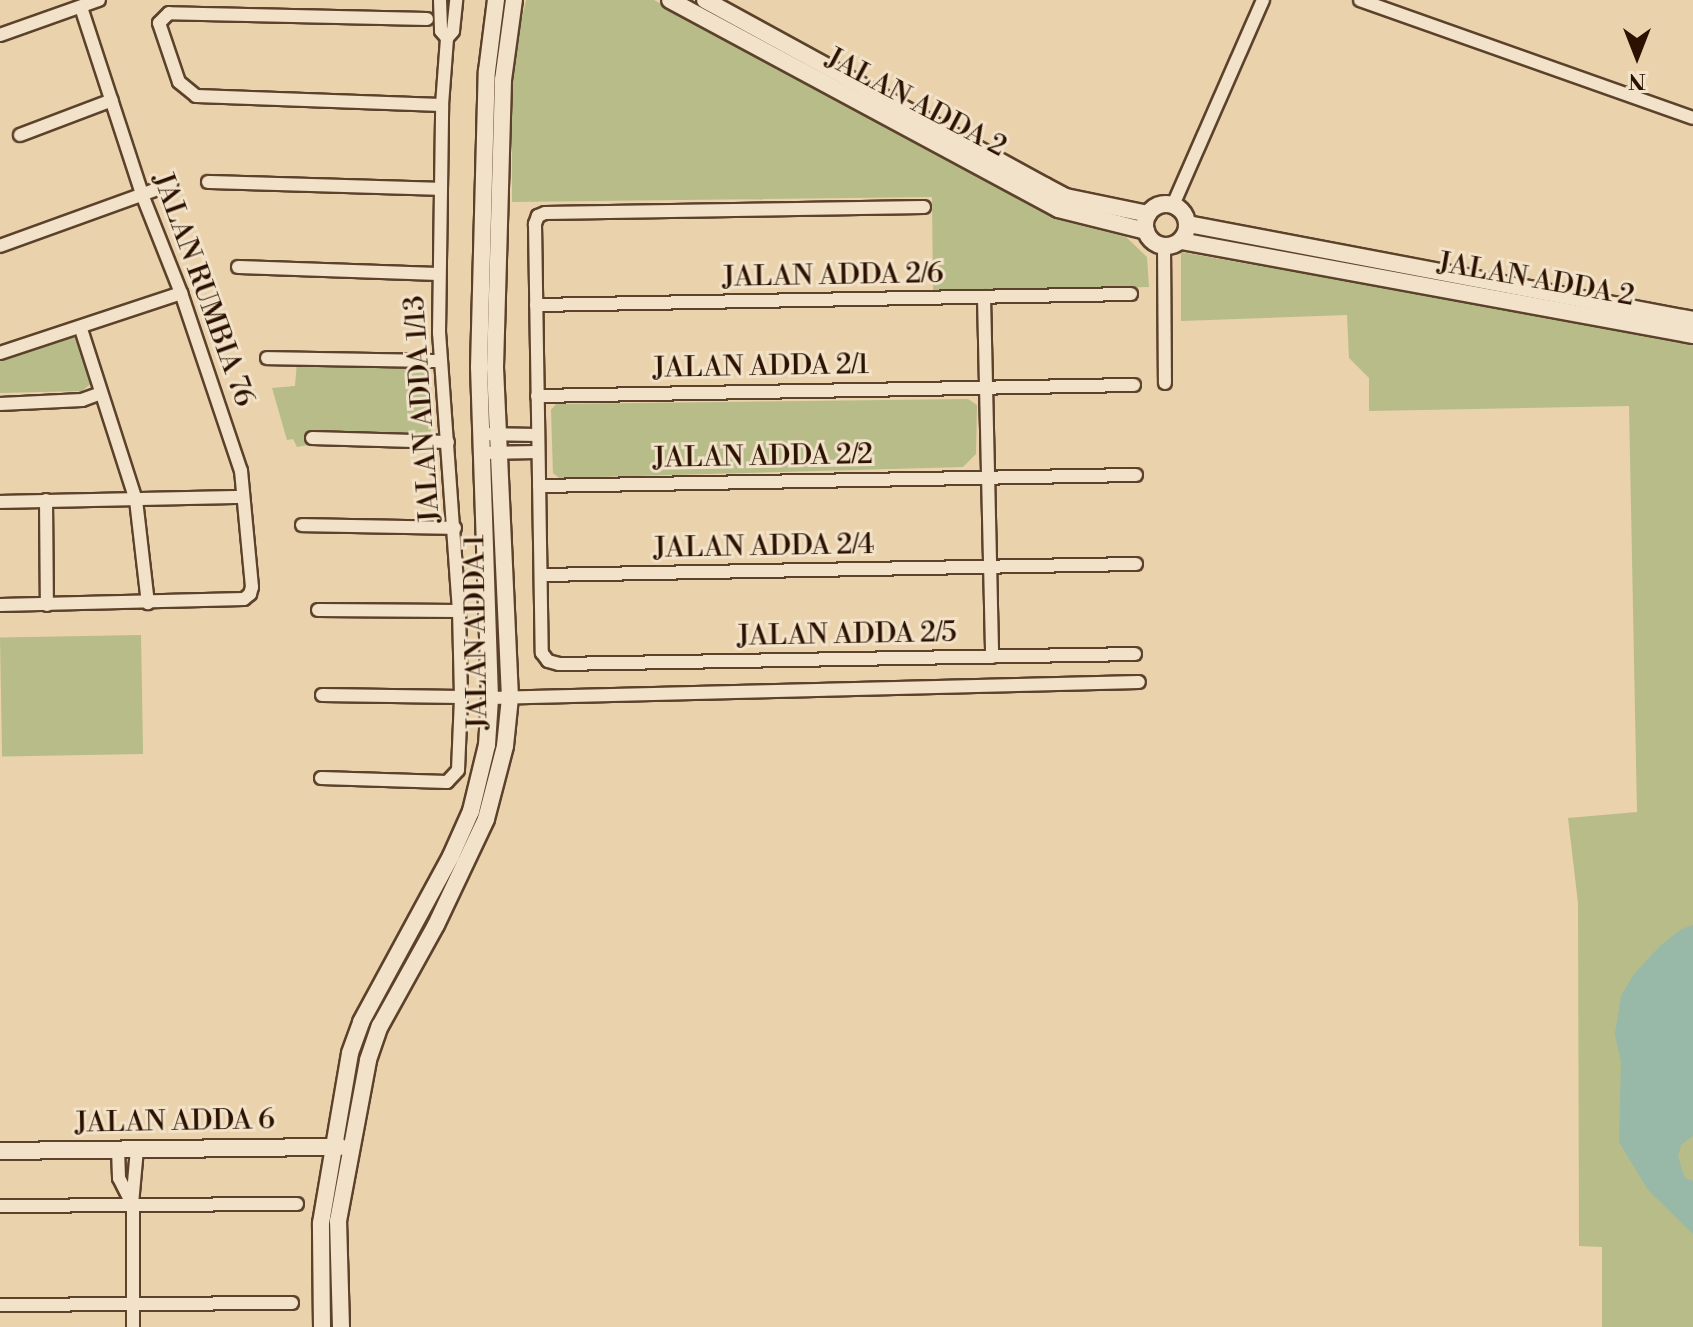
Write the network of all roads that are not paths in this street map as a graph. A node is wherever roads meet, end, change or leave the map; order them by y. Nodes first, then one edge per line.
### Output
1 (99, 0) edge
2 (440, 0) edge
3 (456, 0) edge
4 (496, 0) edge
5 (514, 0) edge
6 (670, 0) edge
7 (705, 0) edge
8 (1263, 0) edge
9 (1360, 0) edge
10 (81, 7) junction
11 (427, 19) dead end
12 (0, 35) edge
13 (447, 38) junction
14 (112, 100) junction
15 (442, 105) junction
16 (1693, 118) edge
17 (20, 135) dead end
18 (1011, 175) junction
19 (208, 182) dead end
20 (171, 184) dead end
21 (439, 189) junction
22 (143, 197) junction
23 (1173, 205) junction
24 (924, 207) dead end
25 (1148, 214) junction
26 (1188, 224) junction
27 (1146, 231) junction
28 (1181, 241) junction
29 (0, 246) edge
30 (1164, 246) junction
31 (238, 267) dead end
32 (439, 274) junction
33 (181, 293) junction
34 (1131, 294) dead end
35 (984, 297) junction
36 (536, 305) junction
37 (1693, 320) edge
38 (81, 329) junction
39 (1693, 335) edge
40 (0, 353) edge
41 (267, 358) dead end
42 (441, 361) junction
43 (1165, 383) dead end
44 (1134, 385) dead end
45 (986, 386) junction
46 (101, 393) junction
47 (537, 396) junction
48 (0, 404) edge
49 (490, 434) junction
50 (538, 435) junction
51 (312, 438) dead end
52 (448, 442) junction
53 (538, 452) junction
54 (490, 453) junction
55 (1136, 475) dead end
56 (987, 477) junction
57 (539, 486) junction
58 (241, 497) junction
59 (46, 500) junction
60 (136, 500) junction
61 (0, 502) edge
62 (302, 525) dead end
63 (455, 528) junction
64 (1136, 564) dead end
65 (989, 566) junction
66 (541, 575) junction
67 (148, 603) junction
68 (0, 605) edge
69 (47, 605) junction
70 (318, 610) dead end
71 (459, 611) junction
72 (1135, 654) dead end
73 (992, 657) junction
74 (1139, 682) dead end
75 (322, 695) dead end
76 (461, 697) junction
77 (490, 698) junction
78 (510, 698) junction
79 (321, 778) dead end
80 (333, 1146) junction
81 (350, 1147) junction
82 (118, 1149) junction
83 (137, 1149) junction
84 (0, 1151) edge
85 (132, 1204) junction
86 (297, 1204) dead end
87 (0, 1206) edge
88 (292, 1303) dead end
89 (133, 1304) junction
90 (0, 1305) edge
91 (133, 1327) edge
92 (322, 1327) edge
93 (341, 1327) edge

1 - 10 street
2 - 13 street
3 - 13 street
4 - 49 street, JALAN ADDA 1
5 - 49 street, JALAN ADDA 1
6 - 18 street, JALAN ADDA 2
7 - 18 street, JALAN ADDA 2
8 - 23 street
9 - 16 street
10 - 12 street
10 - 14 street, JALAN RUMBIA 76
11 - 15 street
13 - 15 street, JALAN ADDA 1/13
14 - 17 street
14 - 22 street, JALAN RUMBIA 76
15 - 21 street, JALAN ADDA 1/13
18 - 25 street, JALAN ADDA 2
18 - 27 street, JALAN ADDA 2
19 - 21 street
20 - 22 street
21 - 32 street, JALAN ADDA 1/13
22 - 29 street
22 - 33 street, JALAN RUMBIA 76
23 - 25 street
23 - 26 street
24 - 36 street
25 - 27 street
26 - 28 street
26 - 37 street, JALAN ADDA 2
27 - 30 street, JALAN ADDA 2
28 - 30 street, JALAN ADDA 2
28 - 39 street, JALAN ADDA 2
30 - 43 street
31 - 32 street
32 - 42 street, JALAN ADDA 1/13
33 - 38 street
33 - 58 street, JALAN RUMBIA 76
34 - 35 street, JALAN ADDA 2/6
35 - 36 street, JALAN ADDA 2/6
35 - 45 street
36 - 47 street
38 - 40 street
38 - 46 street
41 - 42 street
42 - 52 street, JALAN ADDA 1/13
44 - 45 street, JALAN ADDA 2/1
45 - 47 street, JALAN ADDA 2/1
45 - 56 street
46 - 48 street
46 - 60 street
47 - 50 street
49 - 50 street
49 - 54 street, JALAN ADDA 1
50 - 53 street
51 - 52 street
52 - 63 street, JALAN ADDA 1/13
53 - 54 street
53 - 57 street
54 - 77 street, JALAN ADDA 1
54 - 78 street, JALAN ADDA 1
55 - 56 street, JALAN ADDA 2/2
56 - 57 street, JALAN ADDA 2/2
56 - 65 street
57 - 66 street
58 - 60 street
58 - 67 street, JALAN RUMBIA 76
59 - 60 street
59 - 61 street
59 - 69 street
60 - 67 street
62 - 63 street
63 - 71 street, JALAN ADDA 1/13
64 - 65 street, JALAN ADDA 2/4
65 - 66 street, JALAN ADDA 2/4
65 - 73 street
66 - 73 street, JALAN ADDA 2/5
67 - 69 street
68 - 69 street
70 - 71 street
71 - 76 street, JALAN ADDA 1/13
72 - 73 street, JALAN ADDA 2/5
74 - 78 street
75 - 76 street
76 - 79 street, JALAN ADDA 1/13
77 - 78 street
77 - 80 street, JALAN ADDA 1
78 - 81 street, JALAN ADDA 1
80 - 81 street, JALAN ADDA 6
80 - 83 street, JALAN ADDA 6
80 - 92 street, JALAN ADDA 1
81 - 93 street, JALAN ADDA 1
82 - 83 street, JALAN ADDA 6
82 - 84 street, JALAN ADDA 6
82 - 85 street
83 - 85 street
85 - 86 street
85 - 87 street
85 - 89 street
88 - 89 street
89 - 90 street
89 - 91 street

